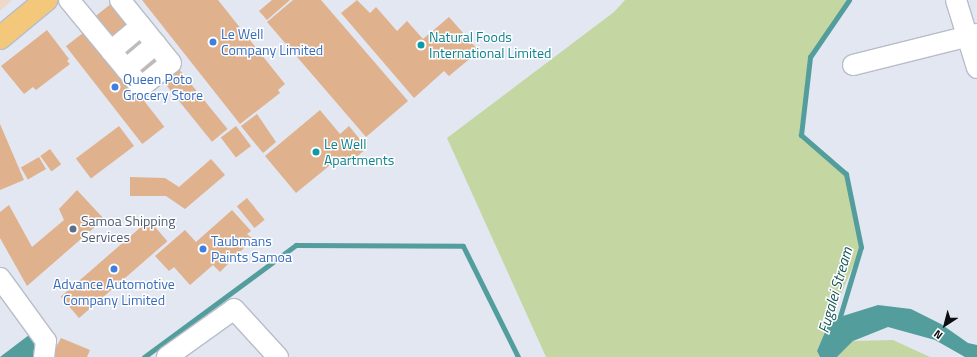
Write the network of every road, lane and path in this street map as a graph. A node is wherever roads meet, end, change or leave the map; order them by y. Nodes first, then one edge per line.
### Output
1 (46, 0) edge
2 (69, 0) edge
3 (120, 0) edge
4 (956, 0) edge
5 (141, 26) junction
6 (972, 36) edge
7 (0, 38) edge
8 (111, 50) junction
9 (854, 65) dead end
10 (977, 68) edge
11 (0, 278) edge
12 (44, 357) edge
13 (167, 357) edge
14 (278, 357) edge

1 - 7 main road
2 - 8 street
3 - 5 street
4 - 6 street
5 - 8 street
5 - 8 street
6 - 9 street
6 - 10 street
11 - 12 street
13 - 14 street

